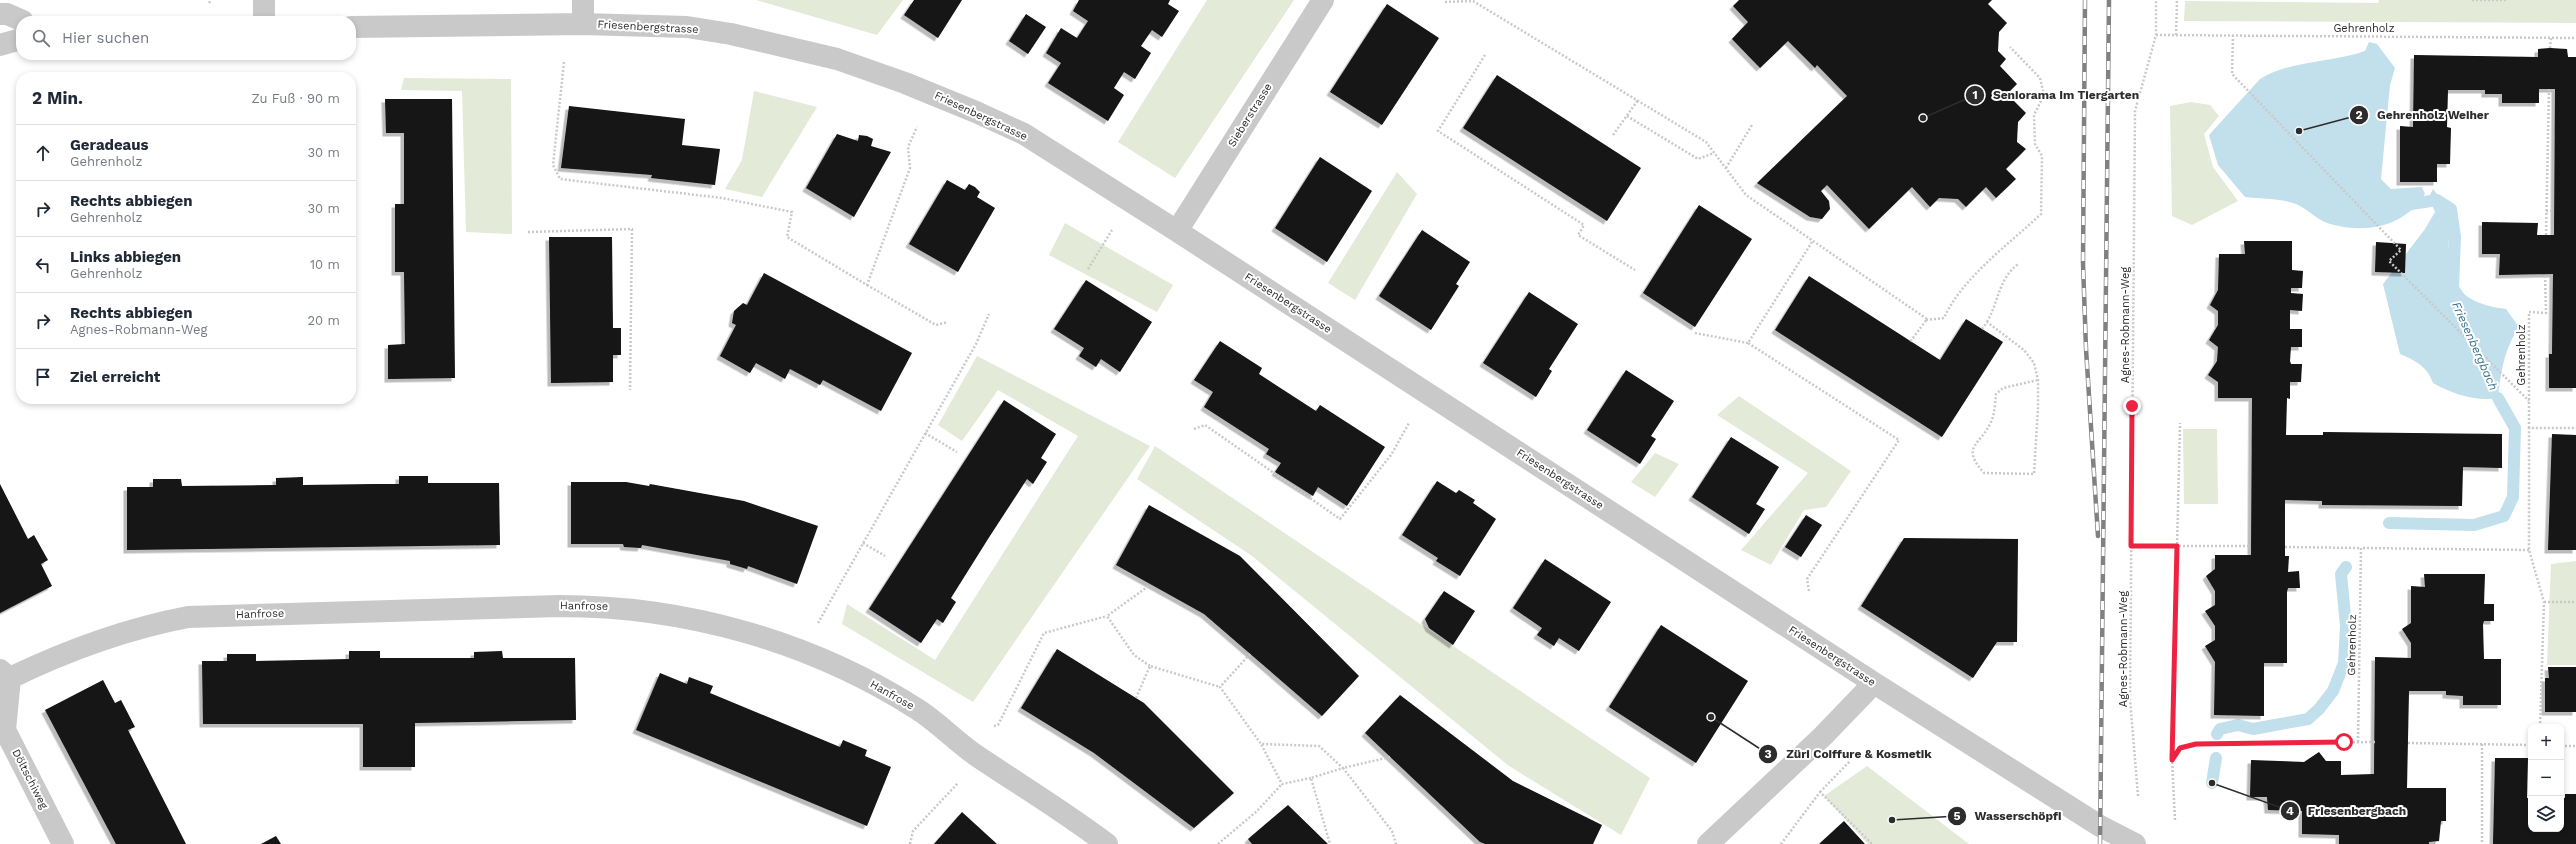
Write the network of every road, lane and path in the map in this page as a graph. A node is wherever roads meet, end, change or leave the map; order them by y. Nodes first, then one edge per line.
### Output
1 (264, 0) edge
2 (583, 0) edge
3 (1323, 0) edge
4 (2156, 0) edge
5 (2177, 0) edge
6 (2472, 0) edge
7 (2506, 0) edge
8 (1445, 2) dead end
9 (0, 14) edge
10 (264, 16) edge
11 (16, 18) edge
12 (583, 24) junction
13 (356, 27) edge
14 (2156, 35) junction
15 (2176, 35) junction
16 (2234, 35) junction
17 (2551, 38) junction
18 (2576, 38) edge
19 (16, 40) edge
20 (0, 45) edge
21 (2010, 47) dead end
22 (2550, 48) dead end
23 (1485, 55) dead end
24 (564, 62) dead end
25 (2549, 89) dead end
26 (1638, 100) junction
27 (1627, 116) junction
28 (1752, 125) dead end
29 (917, 127) dead end
30 (1613, 134) dead end
31 (1714, 153) junction
32 (1726, 168) junction
33 (2546, 211) junction
34 (2554, 211) dead end
35 (1112, 230) dead end
36 (1177, 231) junction
37 (528, 232) dead end
38 (2546, 235) dead end
39 (1812, 242) junction
40 (2018, 264) dead end
41 (1088, 269) dead end
42 (1636, 270) dead end
43 (2545, 274) dead end
44 (867, 285) junction
45 (989, 314) dead end
46 (1926, 320) junction
47 (948, 322) dead end
48 (1987, 322) junction
49 (1982, 328) dead end
50 (1695, 333) dead end
51 (1910, 342) dead end
52 (1748, 343) junction
53 (2038, 380) junction
54 (630, 390) dead end
55 (2529, 401) junction
56 (1409, 423) dead end
57 (2180, 423) dead end
58 (2529, 428) junction
59 (2576, 428) edge
60 (1194, 429) dead end
61 (925, 433) junction
62 (957, 452) dead end
63 (863, 543) junction
64 (2131, 546) junction
65 (2177, 546) junction
66 (2251, 546) dead end
67 (2285, 547) dead end
68 (2361, 548) junction
69 (2529, 550) junction
70 (885, 556) dead end
71 (1150, 585) dead end
72 (1809, 591) dead end
73 (2544, 602) junction
74 (2576, 602) edge
75 (1107, 616) junction
76 (816, 626) dead end
77 (1250, 654) dead end
78 (1150, 666) junction
79 (5, 674) edge
80 (1874, 683) junction
81 (1220, 686) junction
82 (1136, 698) dead end
83 (2540, 724) edge
84 (989, 728) dead end
85 (2358, 742) junction
86 (2375, 742) dead end
87 (2408, 743) dead end
88 (1261, 744) junction
89 (2482, 744) junction
90 (2528, 745) edge
91 (2564, 746) edge
92 (2576, 746) edge
93 (1390, 757) dead end
94 (2172, 760) junction
95 (1850, 761) dead end
96 (1343, 768) junction
97 (963, 777) dead end
98 (1311, 778) junction
99 (1282, 784) junction
100 (1820, 792) junction
101 (2138, 796) dead end
102 (2175, 820) dead end
103 (63, 844) edge
104 (910, 844) edge
105 (1106, 844) edge
106 (1218, 844) edge
107 (1330, 844) edge
108 (1396, 844) edge
109 (1708, 844) edge
110 (1781, 844) edge
111 (1872, 844) edge
112 (2135, 844) edge
113 (2482, 844) edge

1 - 10 street
2 - 12 street
3 - 36 street, Sieberstrasse
4 - 14 path, Agnes-Robmann-Weg
5 - 15 path
6 - 7 path
8 - 26 path
9 - 11 street
12 - 13 street, Friesenbergstrasse
12 - 36 street, Friesenbergstrasse
14 - 15 path, Gehrenholz
14 - 64 path, Agnes-Robmann-Weg
15 - 16 path, Gehrenholz
16 - 17 path, Gehrenholz
16 - 55 path
17 - 18 path, Gehrenholz
17 - 22 path
19 - 20 street
21 - 46 path
23 - 42 path
24 - 44 path
25 - 33 path
26 - 27 path
26 - 31 path
27 - 30 path
27 - 31 path
28 - 32 path
29 - 44 path
31 - 32 path
32 - 39 path
33 - 34 path
33 - 38 path
35 - 41 path
36 - 80 street, Friesenbergstrasse
37 - 54 path
39 - 46 path
39 - 52 path
40 - 48 path
43 - 55 path, Gehrenholz
44 - 47 path
45 - 61 path
46 - 51 path
48 - 49 path
48 - 53 path
50 - 52 path
52 - 72 path
53 - 53 path
55 - 58 path, Gehrenholz
56 - 60 path
57 - 65 path
58 - 59 path
58 - 69 path, Gehrenholz
61 - 62 path
61 - 63 path
63 - 70 path
63 - 76 path
64 - 65 path
64 - 101 path, Agnes-Robmann-Weg
65 - 66 path
65 - 94 path
67 - 68 path
68 - 69 path
68 - 85 path, Gehrenholz
69 - 73 path, Gehrenholz
71 - 75 path
73 - 74 path
73 - 83 path, Gehrenholz
75 - 78 path
75 - 84 path
77 - 81 path
78 - 81 path
78 - 82 path
79 - 103 street, Döltschiweg
79 - 105 street, Hanfrose
80 - 109 street
80 - 112 street, Friesenbergstrasse
81 - 88 path
85 - 86 path
85 - 94 path
87 - 89 path
88 - 96 path
88 - 99 path
89 - 90 path
89 - 113 path
91 - 92 path
93 - 96 path
94 - 102 path
95 - 100 path
96 - 98 path
96 - 108 path
97 - 104 path
98 - 99 path
98 - 107 path
99 - 106 path
100 - 110 path
100 - 111 path

